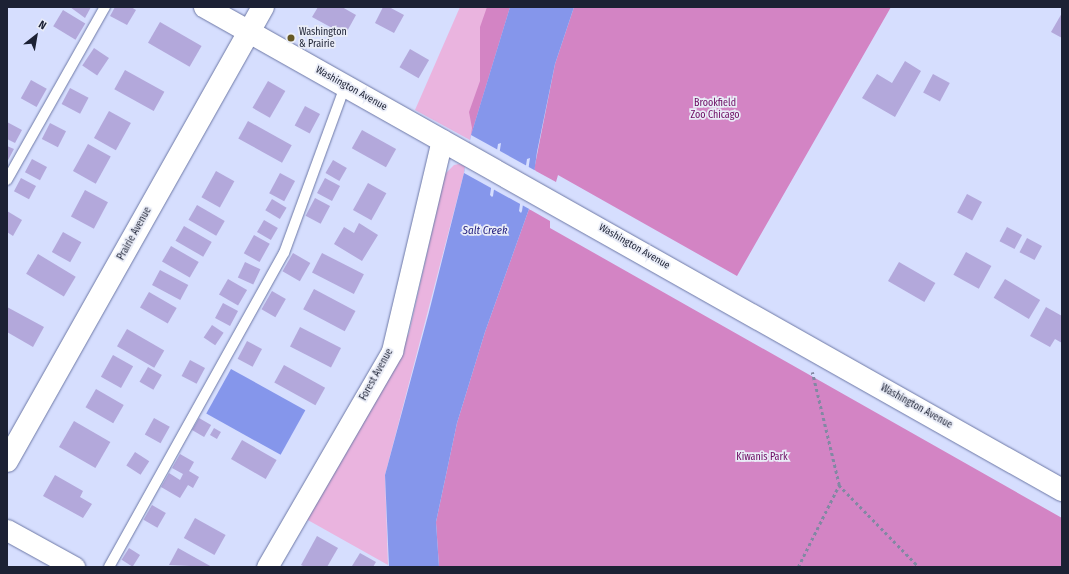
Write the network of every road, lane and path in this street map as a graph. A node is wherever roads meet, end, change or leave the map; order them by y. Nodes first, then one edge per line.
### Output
1 (105, 7) edge
2 (205, 7) edge
3 (263, 7) edge
4 (249, 32) junction
5 (345, 86) junction
6 (442, 140) junction
7 (7, 180) edge
8 (810, 365) dead end
9 (7, 461) edge
10 (839, 485) junction
11 (1062, 490) edge
12 (7, 530) edge
13 (74, 567) edge
14 (108, 567) edge
15 (267, 567) edge
16 (798, 567) edge
17 (919, 567) edge

1 - 7 lane
2 - 4 street, Washington Avenue
3 - 4 street, Prairie Avenue
4 - 5 street, Washington Avenue
4 - 9 street, Prairie Avenue
5 - 6 street, Washington Avenue
5 - 14 lane
6 - 11 street, Washington Avenue
6 - 15 street, Forest Avenue
8 - 10 path
10 - 16 path
10 - 17 path
12 - 13 street

